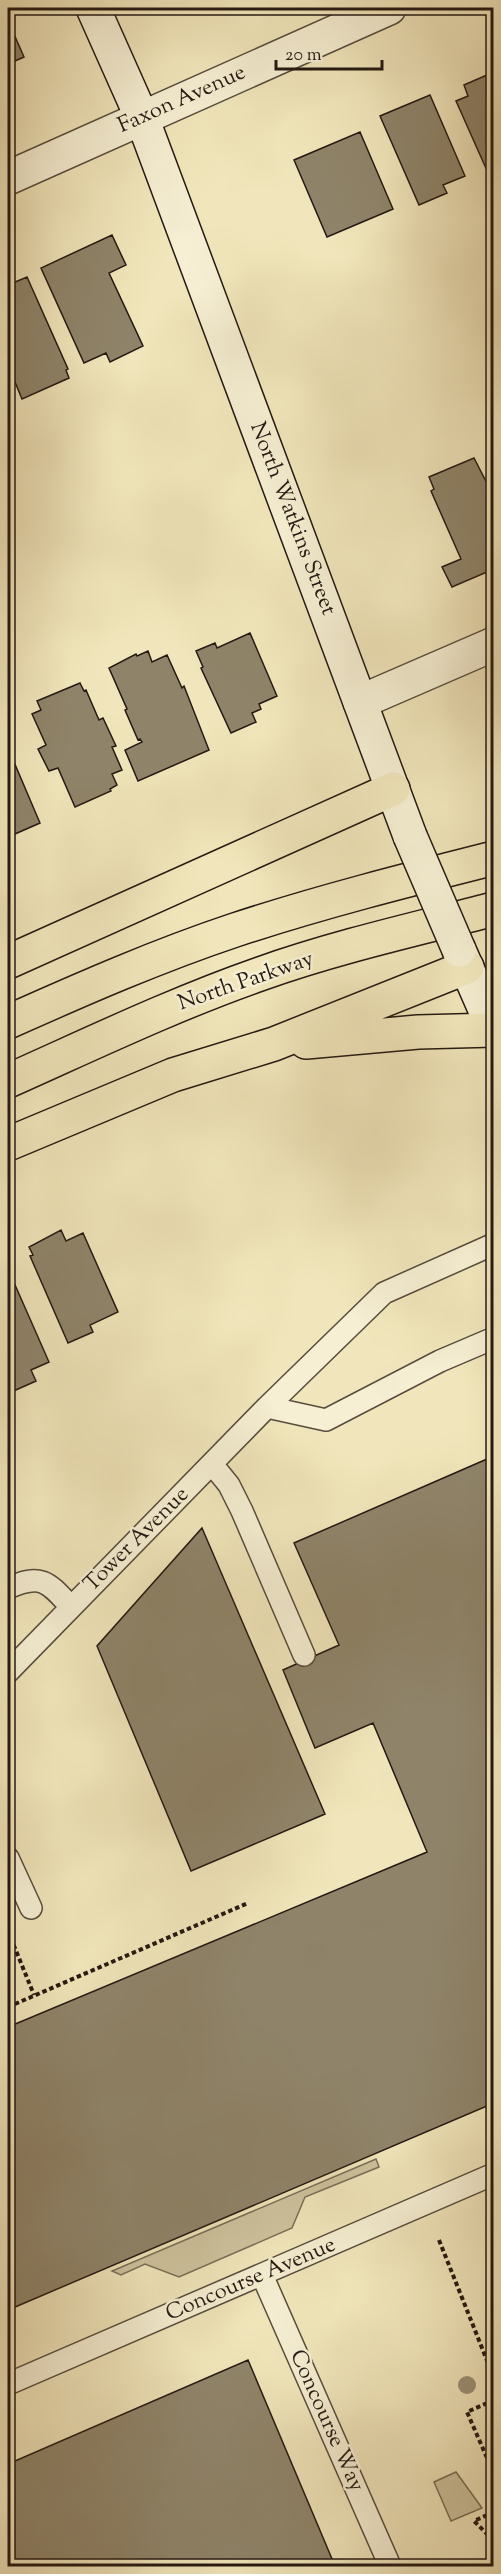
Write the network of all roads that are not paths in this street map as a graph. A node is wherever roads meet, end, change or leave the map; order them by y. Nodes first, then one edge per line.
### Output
1 (93, 8) edge
2 (389, 8) edge
3 (142, 118) junction
4 (8, 178) edge
5 (494, 644) edge
6 (360, 702) junction
7 (393, 789) junction
8 (494, 858) edge
9 (494, 909) edge
10 (463, 959) junction
11 (8, 962) edge
12 (8, 1022) edge
13 (494, 1030) edge
14 (274, 1044) junction
15 (8, 1081) edge
16 (8, 1144) edge
17 (494, 1244) edge
18 (494, 1338) edge
19 (267, 1407) junction
20 (212, 1464) junction
21 (8, 1588) edge
22 (71, 1608) junction
23 (304, 1655) dead end
24 (8, 1672) edge
25 (8, 1858) edge
26 (31, 1908) dead end
27 (494, 2174) edge
28 (262, 2275) junction
29 (8, 2384) edge
30 (390, 2566) edge

1 - 3 main road, North Watkins Street
2 - 3 main road, Faxon Avenue
3 - 4 main road, Faxon Avenue
3 - 6 main road, North Watkins Street
5 - 6 main road
6 - 7 main road, North Watkins Street
7 - 10 main road, North Watkins Street, bridge
7 - 11 main road
8 - 12 main road
9 - 15 main road, North Parkway
10 - 13 main road, North Watkins Street
10 - 14 main road
13 - 14 main road
14 - 16 main road
17 - 19 lane, Tower Avenue
18 - 19 lane
19 - 20 lane, Tower Avenue
20 - 22 lane, Tower Avenue
20 - 23 lane
21 - 22 lane
22 - 24 lane, Tower Avenue
25 - 26 lane
27 - 28 lane, Concourse Avenue
28 - 29 lane, Concourse Avenue
28 - 30 lane, Concourse Way

